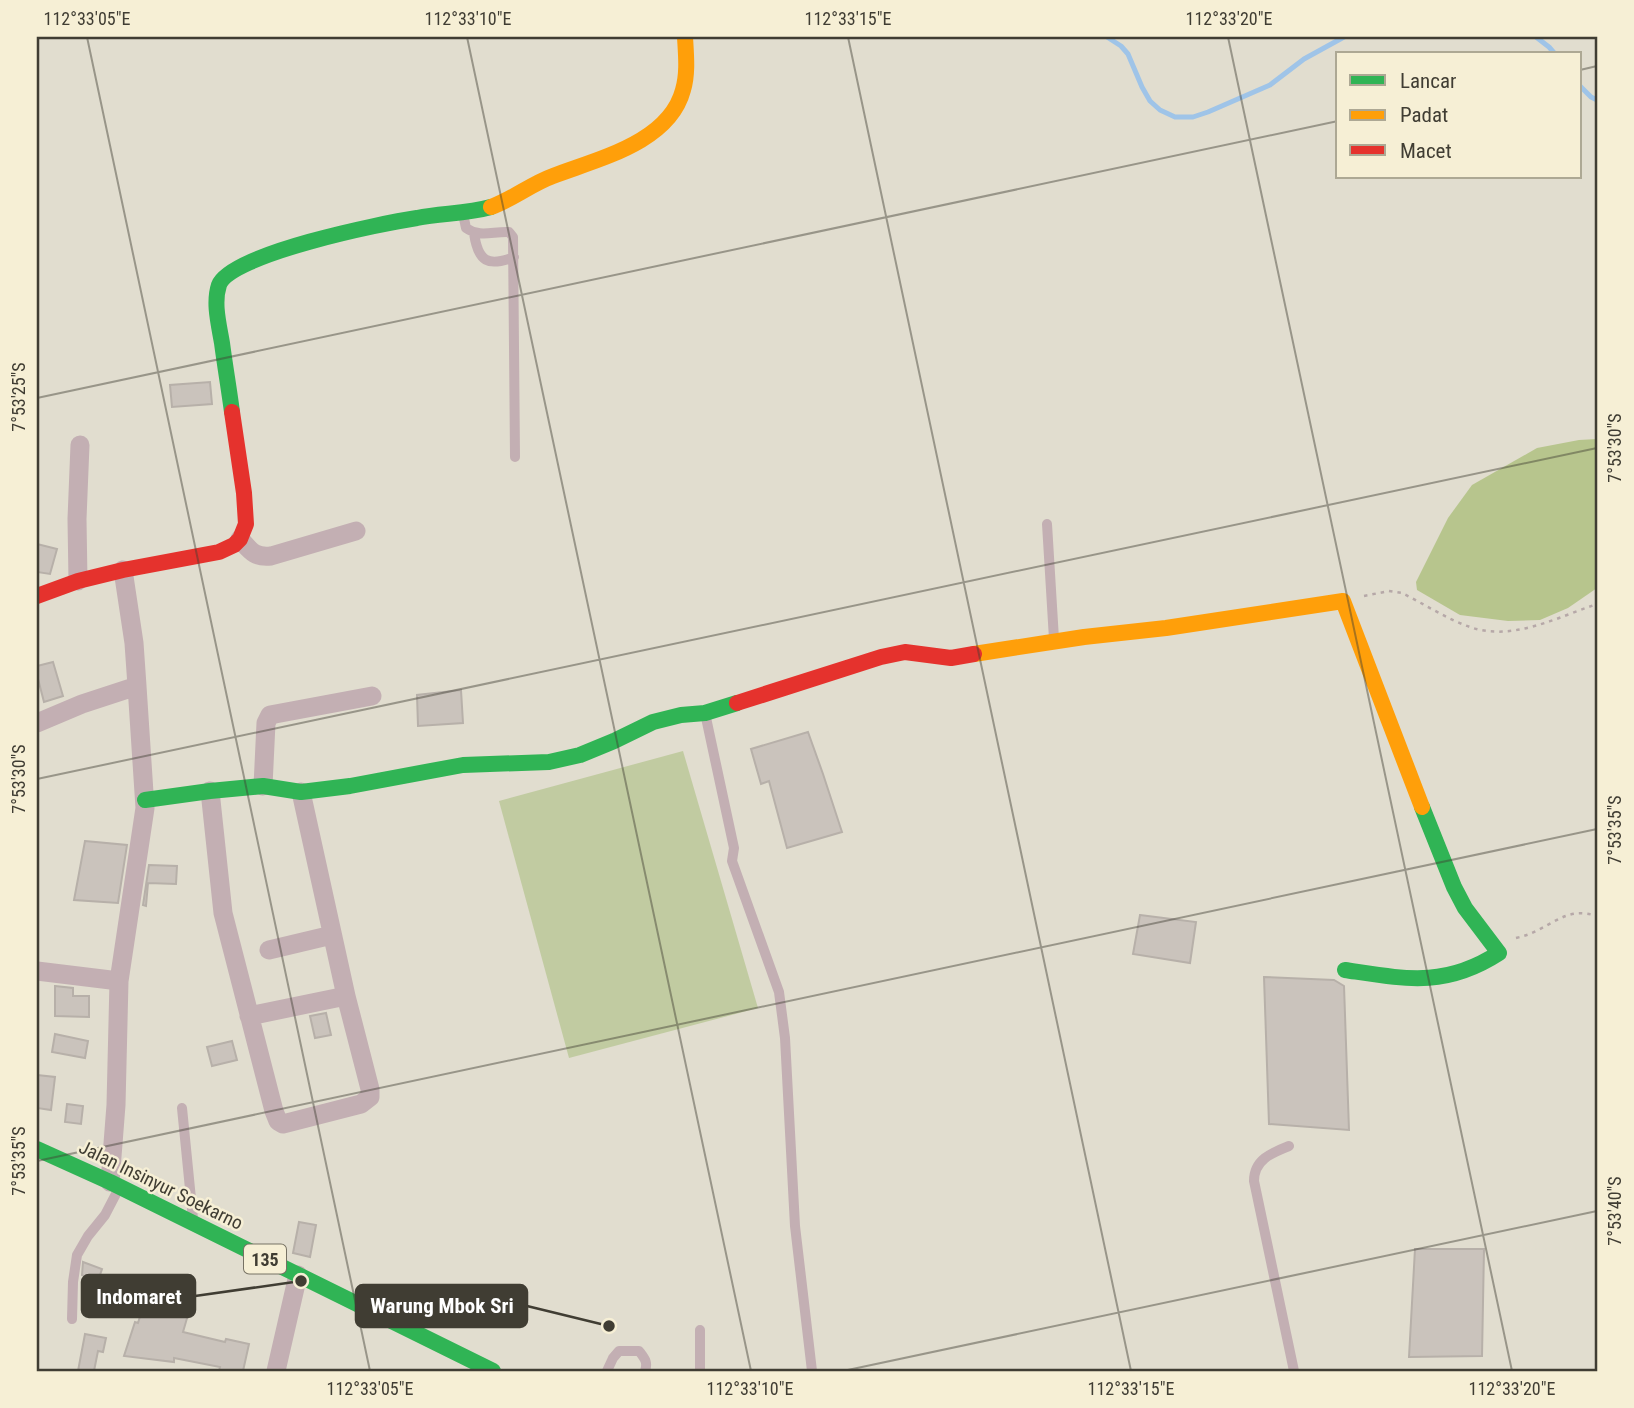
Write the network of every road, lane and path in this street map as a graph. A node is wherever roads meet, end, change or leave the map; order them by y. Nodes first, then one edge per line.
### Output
1 (685, 37) edge
2 (463, 213) junction
3 (474, 233) junction
4 (514, 257) junction
5 (80, 445) dead end
6 (515, 457) dead end
7 (1047, 524) dead end
8 (356, 531) dead end
9 (240, 539) junction
10 (123, 569) junction
11 (78, 581) junction
12 (37, 596) edge
13 (1343, 601) junction
14 (1597, 604) edge
15 (1054, 642) junction
16 (137, 686) junction
17 (372, 696) dead end
18 (705, 713) junction
19 (37, 723) edge
20 (262, 786) junction
21 (210, 790) junction
22 (301, 792) junction
23 (145, 800) junction
24 (1597, 916) edge
25 (332, 935) junction
26 (270, 950) dead end
27 (1499, 953) junction
28 (1345, 970) dead end
29 (37, 971) edge
30 (119, 981) junction
31 (346, 996) junction
32 (249, 1016) junction
33 (182, 1108) dead end
34 (1289, 1146) dead end
35 (38, 1153) edge
36 (115, 1184) junction
37 (193, 1223) junction
38 (298, 1275) junction
39 (72, 1319) dead end
40 (700, 1330) dead end
41 (276, 1371) edge
42 (493, 1371) edge
43 (607, 1371) edge
44 (645, 1371) edge
45 (700, 1371) edge
46 (812, 1371) edge
47 (1294, 1371) edge

1 - 2 street
2 - 3 lane
2 - 9 street
3 - 4 lane
3 - 4 lane
4 - 6 lane
5 - 11 street
7 - 15 lane
8 - 9 street
9 - 10 street
10 - 11 street
10 - 16 street
11 - 12 street
13 - 14 path
13 - 15 street
13 - 27 street
15 - 18 street
16 - 19 street
16 - 23 street
17 - 20 street
18 - 22 street
18 - 46 lane
20 - 21 street
20 - 22 street
21 - 23 street
21 - 32 street
22 - 25 street
23 - 30 street
24 - 27 path
25 - 26 street
25 - 31 street
27 - 28 street
29 - 30 street
30 - 36 street
31 - 32 street
31 - 32 street
33 - 37 lane
34 - 47 lane
35 - 36 street, Jalan Insinyur Soekarno / 135
36 - 37 street, Jalan Insinyur Soekarno / 135
36 - 39 lane
37 - 38 street, Jalan Insinyur Soekarno / 135
38 - 41 street
38 - 42 street, Jalan Insinyur Soekarno / 135
40 - 45 lane
43 - 44 lane

